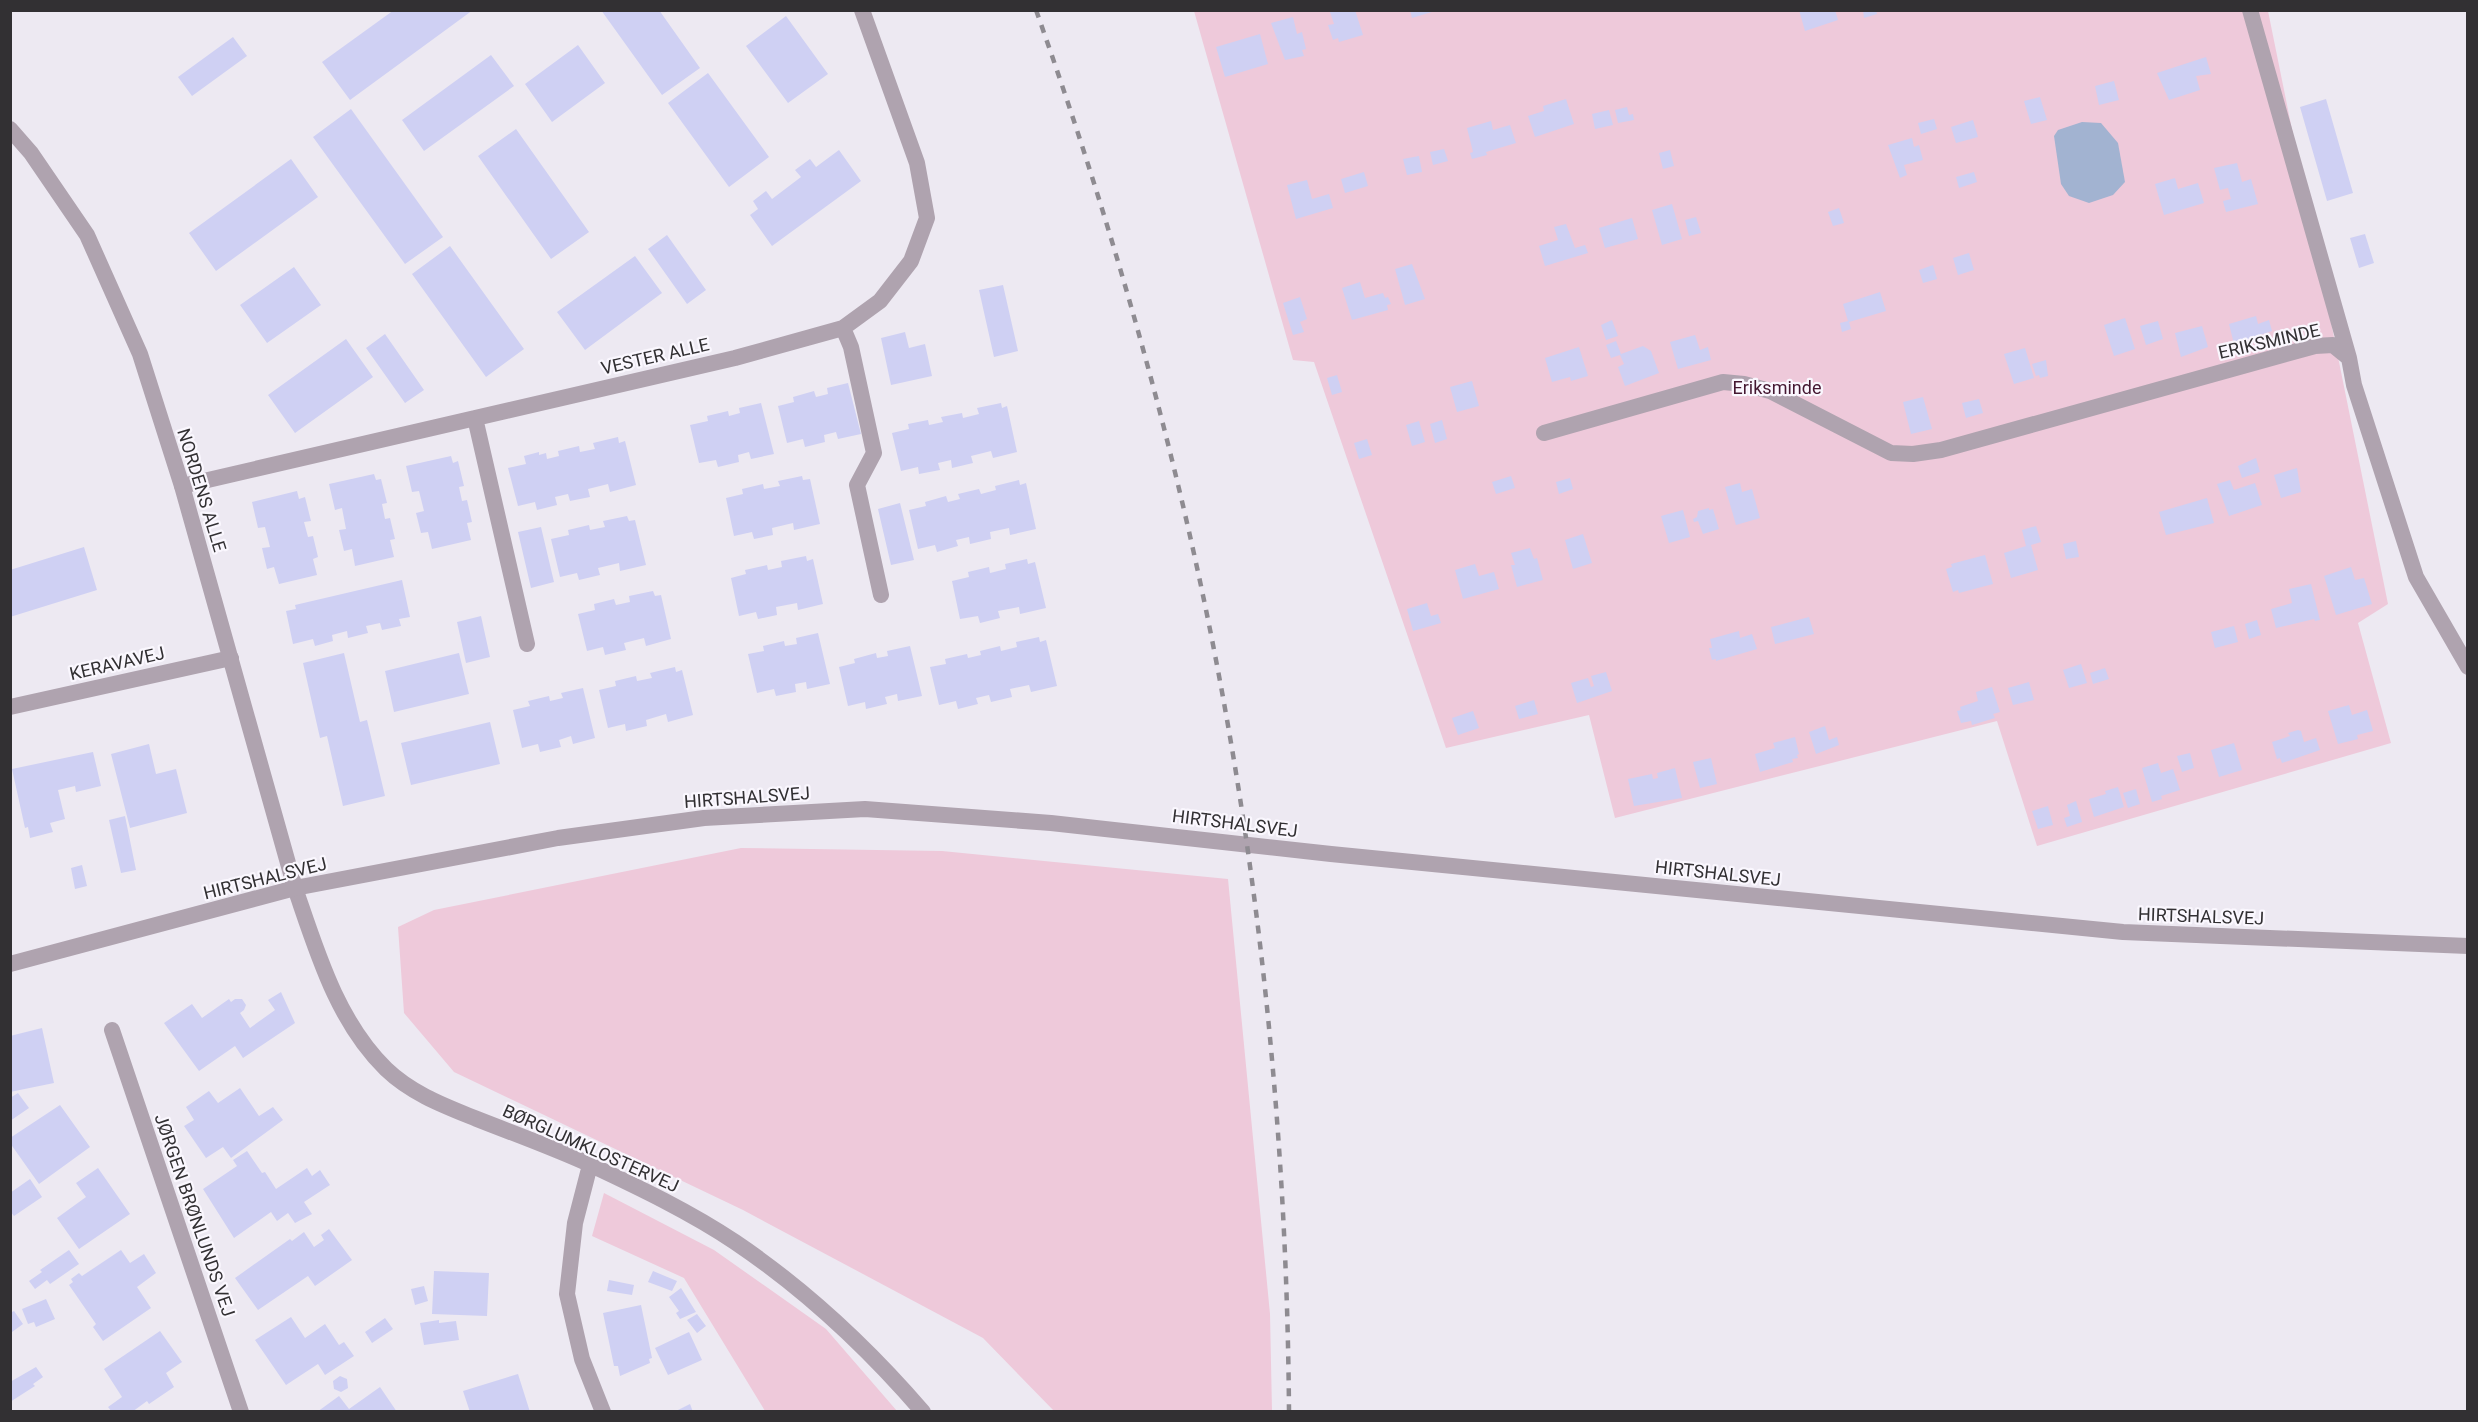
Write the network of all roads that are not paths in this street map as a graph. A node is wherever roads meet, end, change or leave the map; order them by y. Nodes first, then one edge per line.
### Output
1 (862, 10) edge
2 (2250, 10) edge
3 (10, 129) edge
4 (843, 328) junction
5 (2349, 358) junction
6 (475, 418) junction
7 (1544, 433) dead end
8 (182, 486) junction
9 (881, 595) dead end
10 (527, 644) dead end
11 (231, 658) junction
12 (2468, 667) edge
13 (10, 707) edge
14 (295, 888) junction
15 (2468, 946) edge
16 (10, 964) edge
17 (112, 1030) dead end
18 (590, 1165) junction
19 (241, 1412) edge
20 (603, 1412) edge
21 (923, 1412) edge

1 - 4 street, VESTER ALLE
2 - 5 street, ERIKSMINDE
3 - 8 street, NORDENS ALLE
4 - 6 street, VESTER ALLE
4 - 9 street
5 - 7 street, ERIKSMINDE
5 - 12 street, ERIKSMINDE
6 - 8 street, VESTER ALLE
6 - 10 street
8 - 11 street, NORDENS ALLE
11 - 13 street, KERAVAVEJ
11 - 14 street, NORDENS ALLE
14 - 15 street, HIRTSHALSVEJ
14 - 16 street, HIRTSHALSVEJ
14 - 18 street, BØRGLUMKLOSTERVEJ
17 - 19 street, JØRGEN BRØNLUNDS VEJ
18 - 20 street
18 - 21 street, BØRGLUMKLOSTERVEJ

